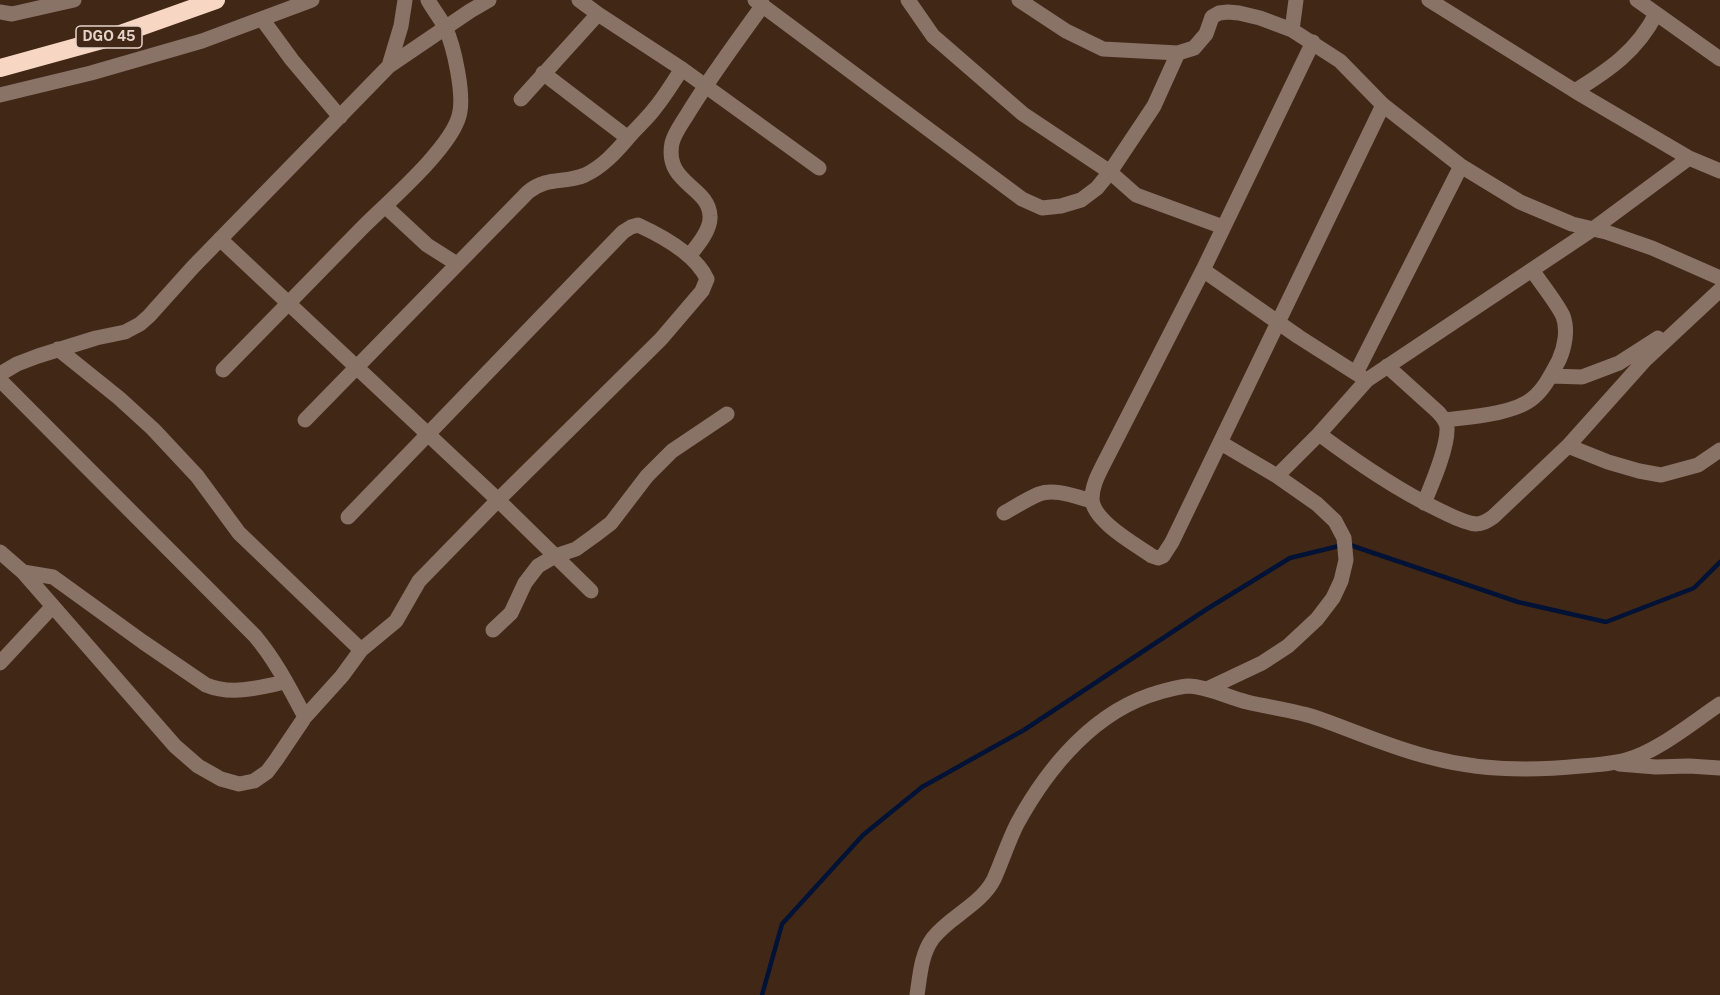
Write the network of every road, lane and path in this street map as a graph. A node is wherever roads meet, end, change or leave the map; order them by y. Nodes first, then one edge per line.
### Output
1 (74, 0) edge
2 (216, 0) edge
3 (312, 0) edge
4 (405, 0) edge
5 (428, 0) edge
6 (489, 0) edge
7 (579, 0) edge
8 (908, 0) edge
9 (1019, 0) edge
10 (1296, 0) edge
11 (1429, 0) edge
12 (1637, 0) edge
13 (759, 3) edge
14 (1449, 6) edge
15 (0, 12) edge
16 (598, 14) junction
17 (1656, 14) junction
18 (262, 19) junction
19 (445, 28) junction
20 (1292, 30) junction
21 (1313, 42) junction
22 (1178, 52) junction
23 (1720, 59) edge
24 (389, 66) junction
25 (0, 68) edge
26 (682, 69) junction
27 (543, 73) junction
28 (704, 86) junction
29 (1575, 92) junction
30 (0, 95) edge
31 (521, 99) dead end
32 (1383, 105) junction
33 (340, 117) junction
34 (628, 138) junction
35 (1689, 158) junction
36 (1461, 166) junction
37 (819, 168) dead end
38 (1720, 171) edge
39 (1110, 172) junction
40 (385, 206) junction
41 (1223, 227) junction
42 (1593, 229) junction
43 (220, 239) junction
44 (689, 256) junction
45 (457, 264) junction
46 (1203, 270) junction
47 (1532, 270) junction
48 (1720, 278) edge
49 (1720, 290) edge
50 (288, 303) junction
51 (1691, 316) junction
52 (1278, 321) junction
53 (58, 349) junction
54 (1387, 366) junction
55 (356, 367) junction
56 (223, 370) dead end
57 (1362, 376) junction
58 (1551, 376) junction
59 (1, 381) edge
60 (727, 414) dead end
61 (305, 420) dead end
62 (1445, 420) junction
63 (1319, 434) junction
64 (429, 435) junction
65 (1221, 443) junction
66 (1568, 446) junction
67 (1720, 450) edge
68 (1277, 476) junction
69 (498, 500) junction
70 (1092, 501) junction
71 (1424, 503) junction
72 (1004, 513) dead end
73 (348, 517) dead end
74 (0, 552) edge
75 (555, 556) junction
76 (23, 572) junction
77 (591, 591) dead end
78 (53, 606) junction
79 (493, 630) dead end
80 (361, 650) junction
81 (0, 663) edge
82 (286, 682) junction
83 (1207, 689) junction
84 (1720, 704) edge
85 (305, 717) junction
86 (1610, 764) junction
87 (1720, 768) edge
88 (916, 995) edge

1 - 15 street
2 - 25 highway, DGO 45
3 - 18 street
4 - 24 street
5 - 19 street
6 - 19 street
7 - 16 street
8 - 39 street
9 - 22 street
10 - 20 street
11 - 14 street
12 - 17 street
13 - 28 street
13 - 39 street
14 - 29 street
16 - 26 street
16 - 27 street
17 - 23 street
17 - 29 street
18 - 30 street
18 - 33 street
19 - 24 street
19 - 40 street
20 - 21 street
20 - 22 street
21 - 32 street
21 - 41 street
22 - 39 street
24 - 33 street
26 - 28 street
26 - 34 street
27 - 31 street
27 - 34 street
28 - 37 street
28 - 44 street
29 - 35 street
32 - 36 street
32 - 52 street
33 - 43 street
34 - 45 street
35 - 38 street
35 - 42 street
36 - 42 street
36 - 57 street
39 - 41 street
40 - 45 street
40 - 50 street
41 - 46 street
42 - 47 street
42 - 48 street
43 - 50 street
43 - 53 street
44 - 64 street
44 - 69 street
45 - 55 street
46 - 52 street
46 - 70 street
47 - 54 street
47 - 58 street
49 - 51 street
50 - 55 street
50 - 56 street
51 - 58 street
51 - 66 street
52 - 57 street
52 - 65 street
53 - 59 street
53 - 80 street
54 - 57 street
54 - 62 street
55 - 61 street
55 - 64 street
57 - 63 street
58 - 62 street
59 - 82 street
60 - 75 street
62 - 71 street
63 - 68 street
63 - 71 street
64 - 69 street
64 - 73 street
65 - 68 street
65 - 70 street
66 - 67 street
66 - 71 street
68 - 83 street
69 - 75 street
69 - 80 street
70 - 72 street
74 - 76 street
75 - 77 street
75 - 79 street
76 - 78 street
76 - 82 street
78 - 81 street
78 - 85 street
80 - 85 street
82 - 85 street
83 - 86 street
83 - 88 street
84 - 86 street
86 - 87 street

